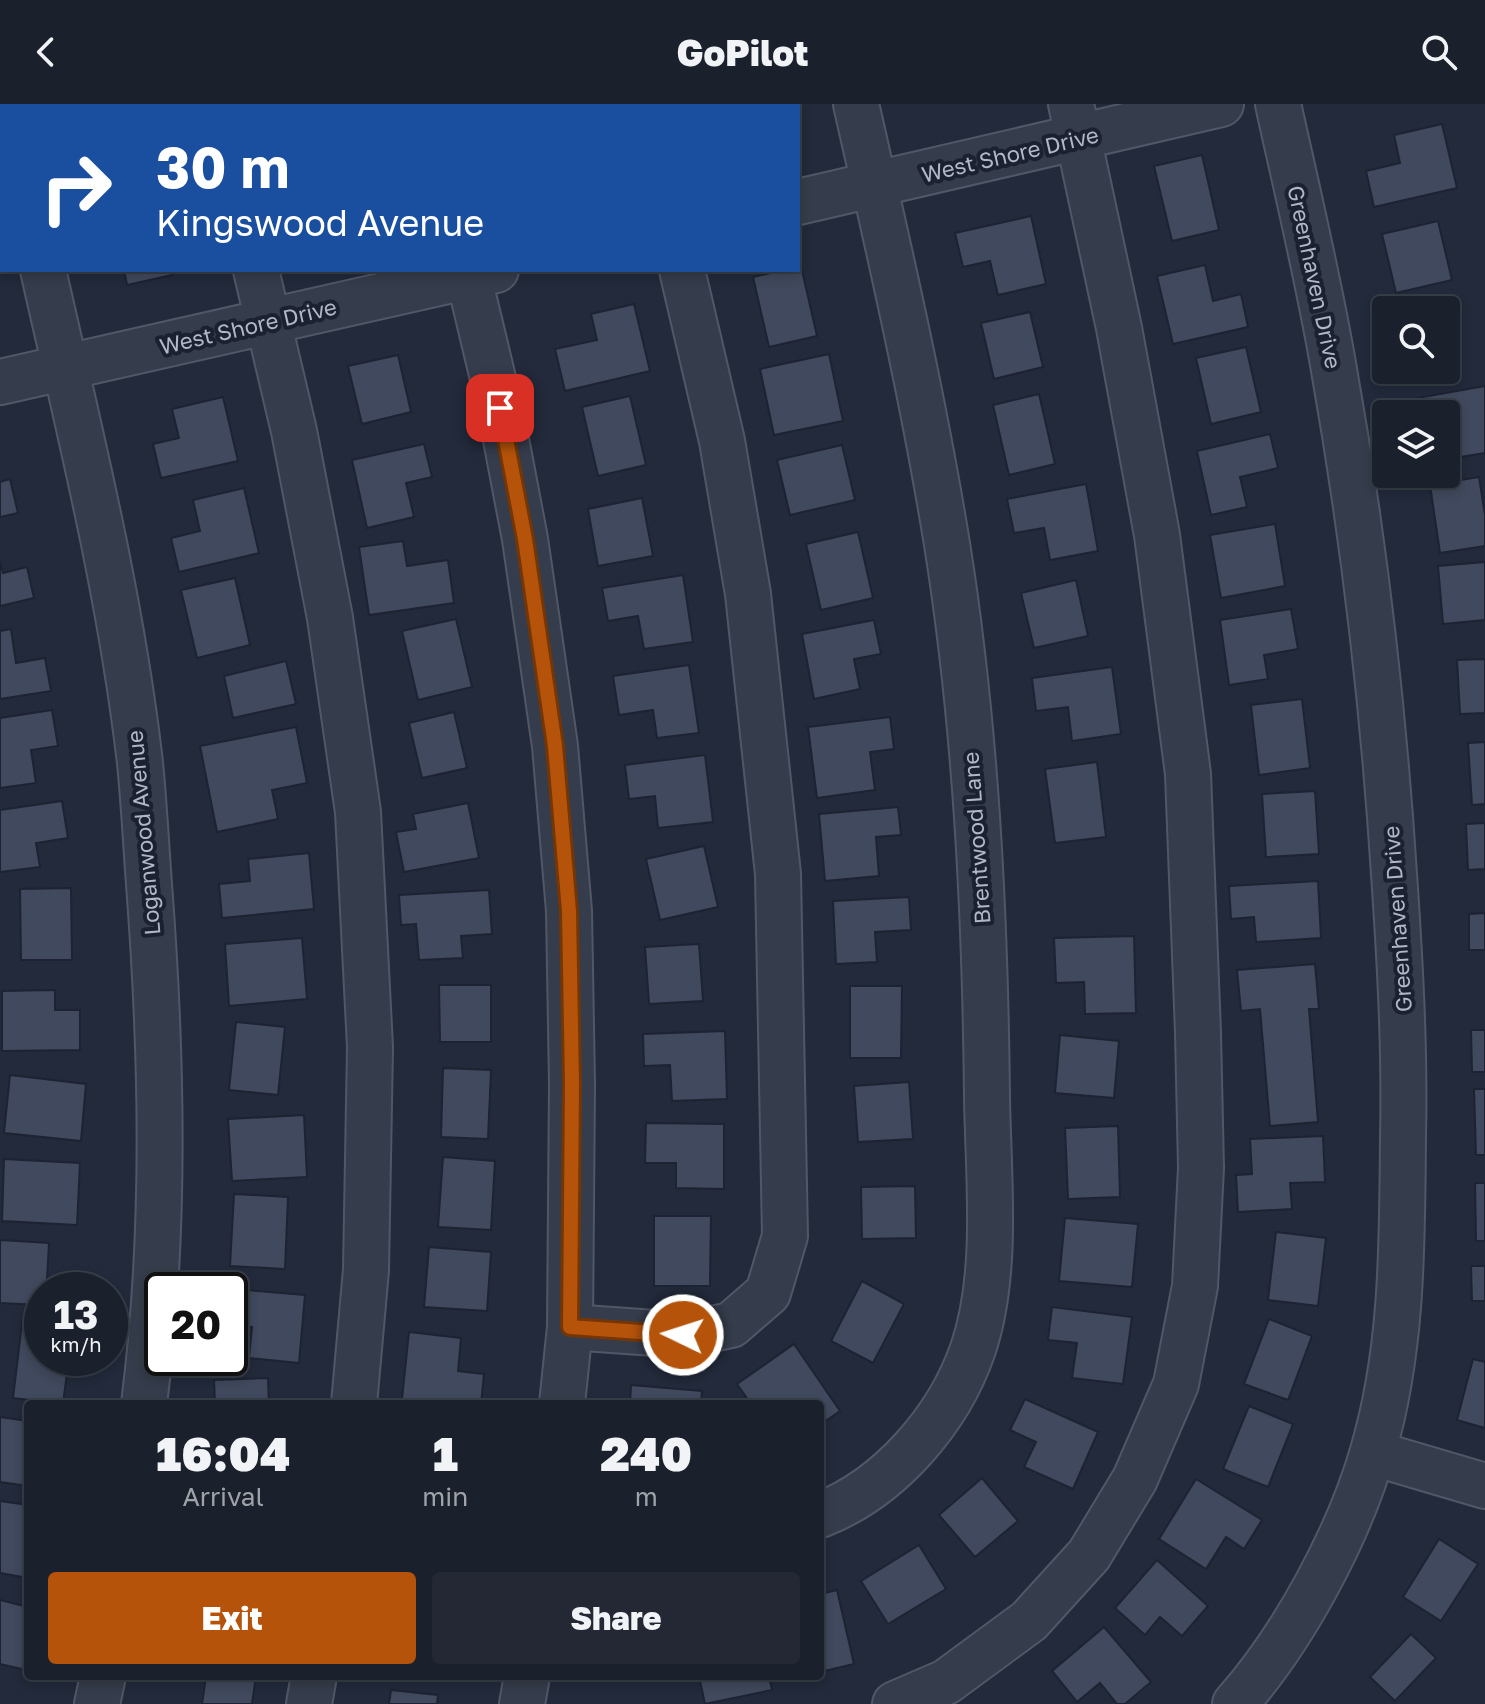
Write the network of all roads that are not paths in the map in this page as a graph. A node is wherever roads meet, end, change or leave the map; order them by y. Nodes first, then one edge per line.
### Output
1 (856, 104) edge
2 (1221, 104) edge
3 (1278, 104) edge
4 (1075, 121) edge
5 (874, 185) junction
6 (800, 202) edge
7 (43, 272) edge
8 (256, 272) edge
9 (477, 272) edge
10 (682, 272) edge
11 (268, 322) junction
12 (65, 368) junction
13 (0, 382) edge
14 (570, 1327) junction
15 (144, 1400) edge
16 (354, 1400) edge
17 (562, 1400) edge
18 (1373, 1453) junction
19 (1485, 1486) edge
20 (824, 1513) edge
21 (102, 1680) edge
22 (313, 1680) edge
23 (526, 1680) edge
24 (97, 1704) edge
25 (309, 1704) edge
26 (522, 1704) edge
27 (895, 1704) edge
28 (1235, 1704) edge

1 - 5 street, Brentwood Lane
2 - 4 street, West Shore Drive
3 - 18 street, Greenhaven Drive
4 - 5 street, West Shore Drive
4 - 27 street
5 - 6 street, West Shore Drive
5 - 20 street, Brentwood Lane
7 - 12 street, Loganwood Avenue
8 - 11 street
9 - 11 street, West Shore Drive
9 - 14 street
10 - 14 street
11 - 12 street, West Shore Drive
11 - 16 street
12 - 13 street, West Shore Drive
12 - 15 street, Loganwood Avenue
14 - 17 street
18 - 19 street
18 - 28 street, Greenhaven Drive
21 - 24 street
22 - 25 street
23 - 26 street

